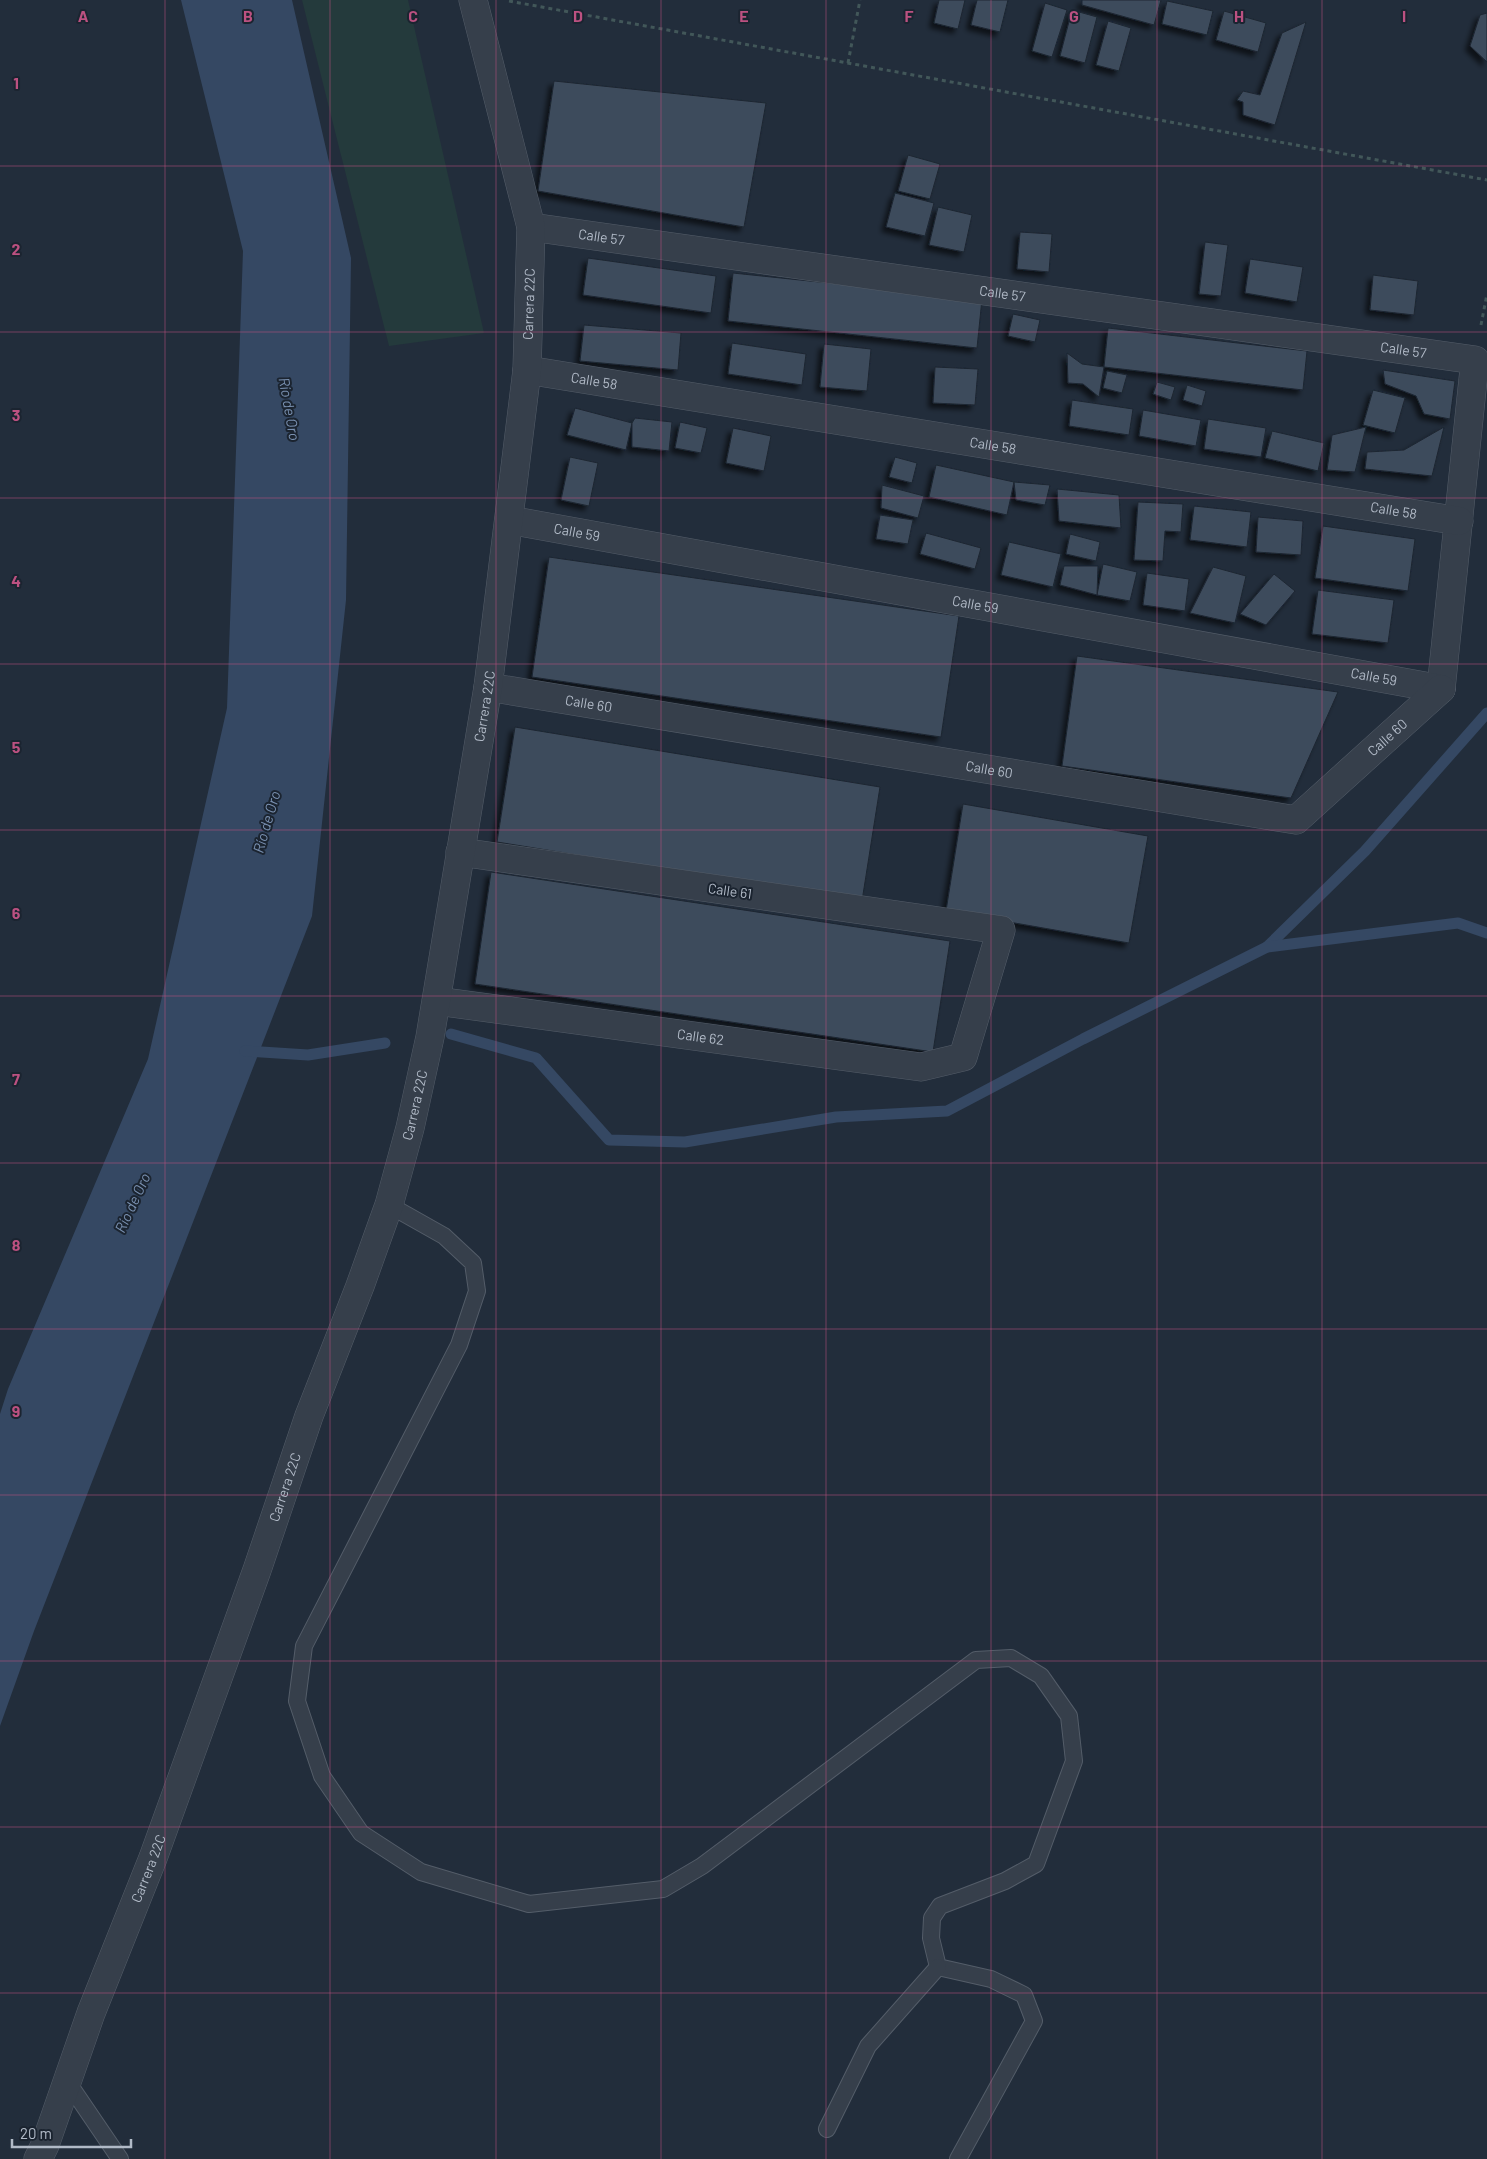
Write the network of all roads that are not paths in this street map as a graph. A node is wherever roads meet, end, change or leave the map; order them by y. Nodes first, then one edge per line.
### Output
1 (472, 0) edge
2 (531, 227) junction
3 (527, 370) junction
4 (509, 520) junction
5 (1459, 521) junction
6 (488, 687) junction
7 (1441, 689) junction
8 (460, 852) junction
9 (437, 1001) junction
10 (963, 1057) joint
11 (389, 1205) junction
12 (938, 1967) junction
13 (67, 2081) junction
14 (826, 2129) dead end
15 (38, 2159) edge
16 (120, 2159) edge
17 (958, 2159) edge

1 - 2 street, Carrera 22C
2 - 3 street, Carrera 22C
2 - 5 street, Calle 57
3 - 4 street, Carrera 22C
3 - 5 street, Calle 58
4 - 6 street, Carrera 22C
4 - 7 street, Calle 59
5 - 7 street
6 - 7 street, Calle 60
6 - 8 street, Carrera 22C
8 - 9 street, Carrera 22C
8 - 10 street, Calle 61
9 - 10 street, Calle 62
9 - 11 street, Carrera 22C
11 - 12 lane
11 - 13 street, Carrera 22C
12 - 14 lane
12 - 17 lane
13 - 15 street, Carrera 22C
13 - 16 lane

